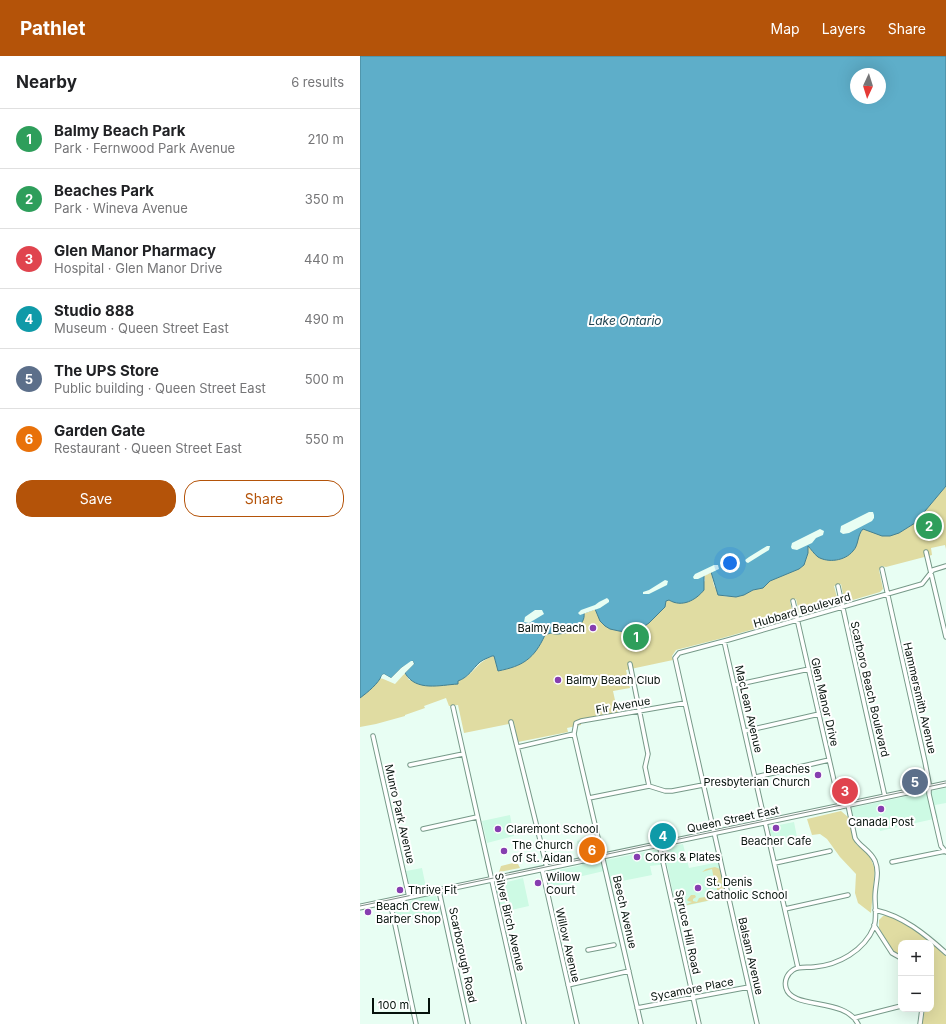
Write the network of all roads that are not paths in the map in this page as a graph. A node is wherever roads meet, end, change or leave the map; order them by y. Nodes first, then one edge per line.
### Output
1 (926, 552) dead end
2 (946, 566) edge
3 (882, 569) dead end
4 (931, 573) junction
5 (838, 586) dead end
6 (888, 594) junction
7 (794, 601) dead end
8 (842, 607) junction
9 (798, 620) junction
10 (946, 638) edge
11 (724, 641) junction
12 (674, 658) joint
13 (630, 664) dead end
14 (809, 669) junction
15 (734, 685) junction
16 (685, 703) junction
17 (453, 707) dead end
18 (640, 711) junction
19 (818, 714) junction
20 (511, 722) dead end
21 (745, 731) junction
22 (574, 734) junction
23 (373, 736) dead end
24 (518, 747) junction
25 (463, 754) junction
26 (829, 760) junction
27 (410, 765) dead end
28 (756, 777) junction
29 (946, 784) edge
30 (703, 785) junction
31 (649, 786) junction
32 (929, 788) junction
33 (885, 797) junction
34 (590, 798) junction
35 (848, 805) junction
36 (840, 807) junction
37 (477, 817) junction
38 (765, 822) junction
39 (423, 829) dead end
40 (714, 833) junction
41 (659, 844) junction
42 (830, 851) dead end
43 (946, 852) edge
44 (603, 856) junction
45 (892, 862) dead end
46 (775, 863) junction
47 (544, 869) junction
48 (491, 880) junction
49 (440, 891) junction
50 (848, 895) dead end
51 (409, 897) junction
52 (390, 901) junction
53 (360, 907) edge
54 (785, 909) junction
55 (875, 910) junction
56 (874, 925) junction
57 (614, 945) dead end
58 (588, 950) dead end
59 (946, 953) edge
60 (898, 956) edge
61 (798, 968) junction
62 (629, 971) junction
63 (568, 985) junction
64 (749, 987) junction
65 (693, 998) junction
66 (898, 1007) edge
67 (637, 1008) junction
68 (922, 1012) edge
69 (854, 1018) junction
70 (416, 1024) edge
71 (468, 1024) edge
72 (524, 1024) edge
73 (577, 1024) edge
74 (641, 1024) edge
75 (699, 1024) edge
76 (757, 1024) edge
77 (858, 1024) edge
78 (920, 1024) edge

1 - 4 street
2 - 4 street, Hubbard Boulevard
3 - 6 street, Hammersmith Avenue
4 - 6 street, Hubbard Boulevard
4 - 10 street
5 - 8 street, Scarboro Beach Boulevard
6 - 8 street, Hubbard Boulevard
6 - 32 street, Hammersmith Avenue
7 - 9 street, Glen Manor Drive
8 - 9 street, Hubbard Boulevard
8 - 33 street, Scarboro Beach Boulevard
9 - 11 street, Hubbard Boulevard
9 - 14 street, Glen Manor Drive
11 - 12 street, Hubbard Boulevard
11 - 15 street, MacLean Avenue
12 - 16 street, Balsam Avenue
13 - 18 street
14 - 15 street
14 - 19 street, Glen Manor Drive
15 - 21 street, MacLean Avenue
16 - 18 street, Fir Avenue
16 - 30 street, Balsam Avenue
17 - 25 street, Silver Birch Avenue
18 - 22 street, Fir Avenue
18 - 31 street
19 - 21 street
19 - 26 street, Glen Manor Drive
20 - 24 street, Willow Avenue
21 - 28 street, MacLean Avenue
22 - 24 street
22 - 34 street, Beech Avenue
23 - 51 street, Munro Park Avenue
24 - 47 street, Willow Avenue
25 - 27 street
25 - 37 street, Silver Birch Avenue
26 - 28 street
26 - 36 street, Glen Manor Drive
28 - 38 street, MacLean Avenue
29 - 32 main road, Queen Street East
30 - 31 street
30 - 40 street, Balsam Avenue
31 - 34 street
32 - 33 main road, Queen Street East
32 - 43 street, Hammersmith Avenue
33 - 35 main road, Queen Street East
34 - 44 street, Beech Avenue
35 - 36 main road, Queen Street East
35 - 55 street
36 - 38 main road, Queen Street East
37 - 39 street
37 - 48 street, Silver Birch Avenue
38 - 40 main road, Queen Street East
38 - 46 street, MacLean Avenue
40 - 41 main road, Queen Street East
40 - 64 street, Balsam Avenue
41 - 44 main road, Queen Street East
41 - 65 street, Spruce Hill Road
42 - 46 street
43 - 45 street
44 - 47 main road, Queen Street East
44 - 62 street, Beech Avenue
46 - 54 street, MacLean Avenue
47 - 48 main road, Queen Street East
47 - 63 street, Willow Avenue
48 - 49 main road, Queen Street East
48 - 72 street, Silver Birch Avenue
49 - 51 main road, Queen Street East
49 - 71 street, Scarborough Road
50 - 54 street
51 - 52 main road, Queen Street East
52 - 53 main road, Queen Street East
52 - 70 street
54 - 61 street, MacLean Avenue
55 - 56 street
55 - 59 street
56 - 60 street
56 - 61 street
57 - 58 street
61 - 69 street
62 - 63 street
62 - 67 street, Beech Avenue
63 - 73 street, Willow Avenue
64 - 65 street, Sycamore Place
64 - 76 street, Balsam Avenue
65 - 67 street, Sycamore Place
65 - 75 street, Spruce Hill Road
66 - 69 street
67 - 74 street, Beech Avenue
68 - 78 street
69 - 77 street

